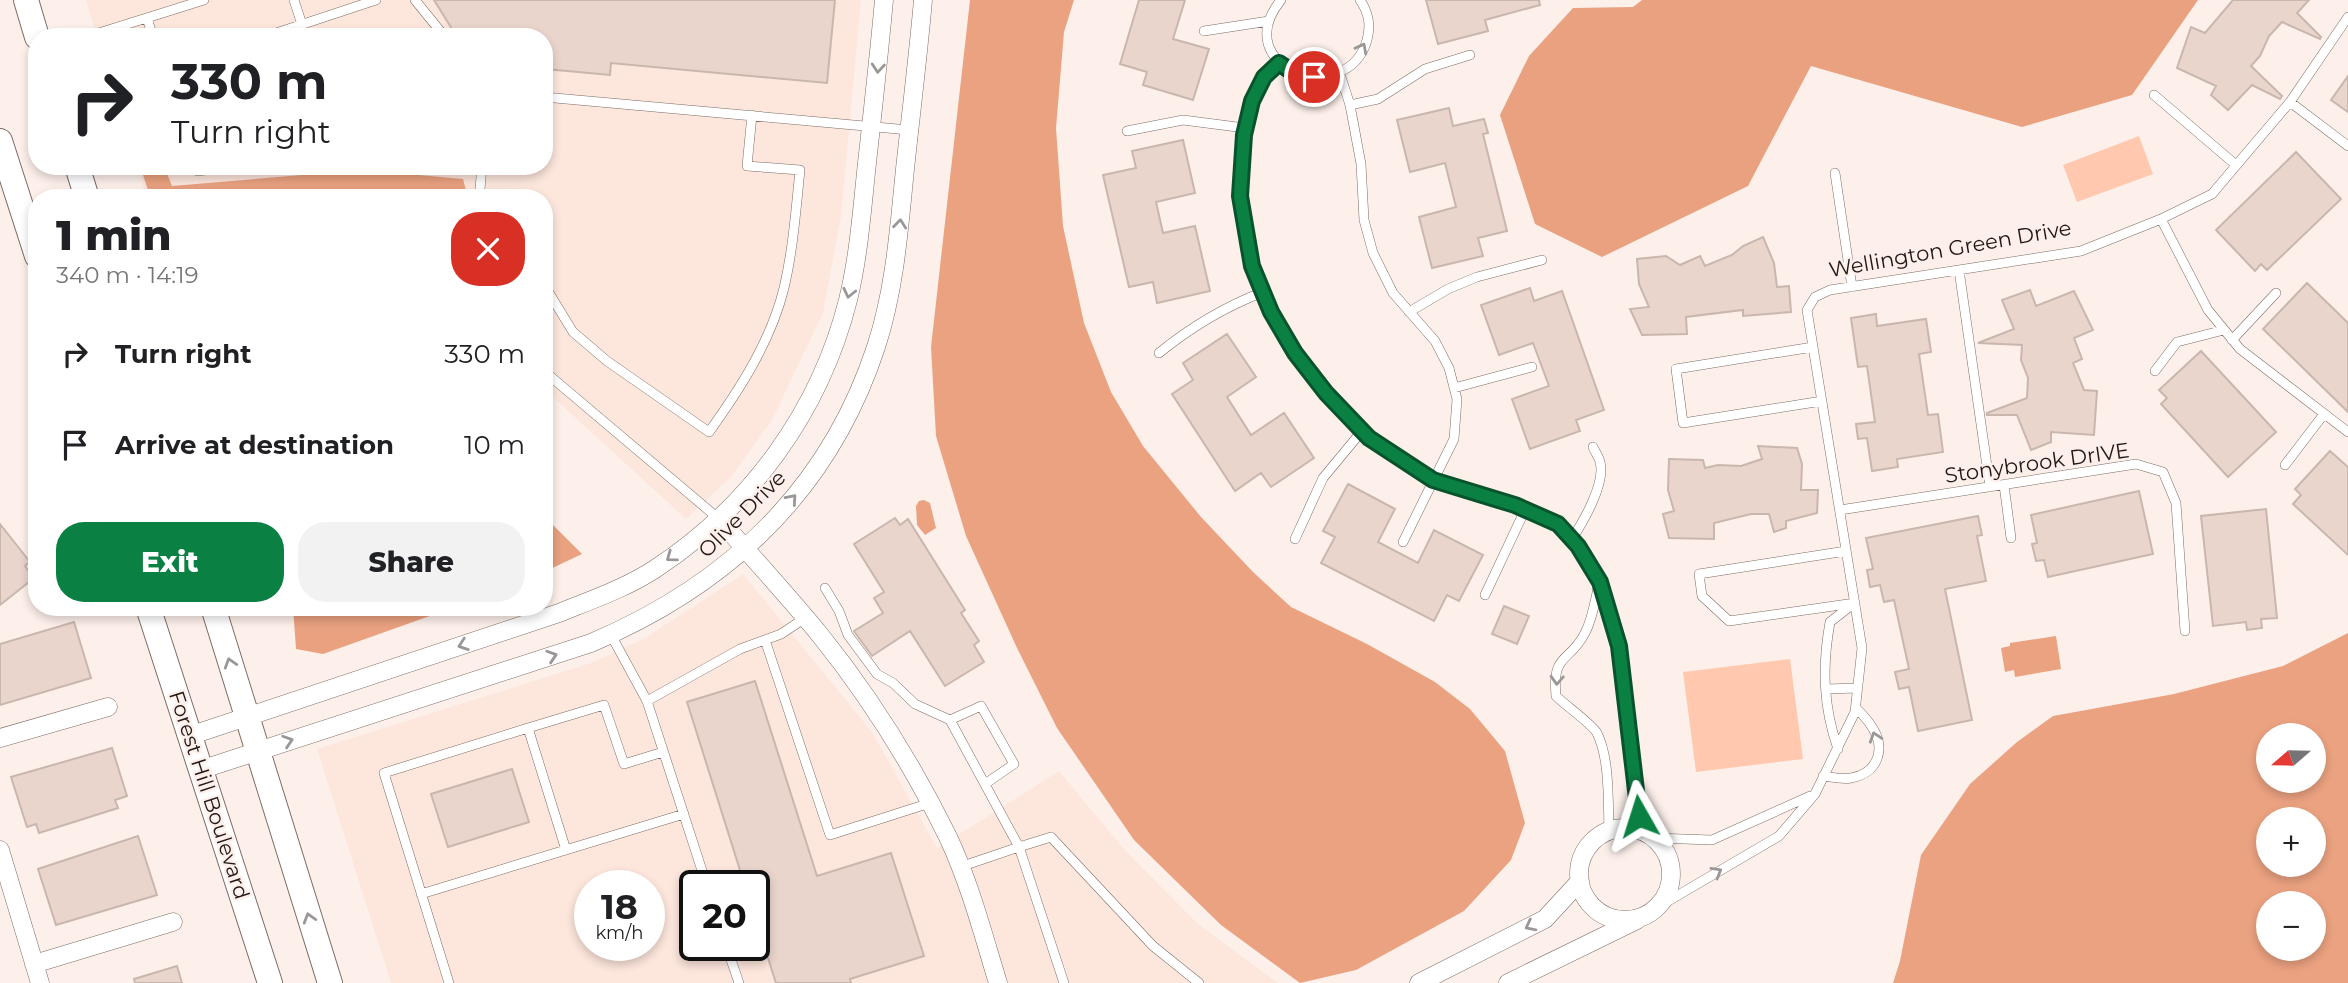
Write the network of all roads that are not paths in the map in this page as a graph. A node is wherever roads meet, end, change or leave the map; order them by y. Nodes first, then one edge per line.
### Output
1 (26, 0) edge
2 (204, 0) edge
3 (294, 0) edge
4 (376, 0) edge
5 (415, 0) edge
6 (884, 0) edge
7 (923, 0) edge
8 (1281, 0) edge
9 (1360, 0) edge
10 (147, 18) junction
11 (2348, 18) edge
12 (1269, 21) junction
13 (302, 24) junction
14 (34, 28) edge
15 (115, 28) edge
16 (150, 28) edge
17 (290, 28) edge
18 (303, 28) edge
19 (438, 28) edge
20 (1204, 31) dead end
21 (1470, 55) dead end
22 (1279, 63) junction
23 (1339, 71) junction
24 (2154, 95) dead end
25 (553, 97) edge
26 (2290, 102) junction
27 (1350, 105) junction
28 (752, 114) junction
29 (871, 125) junction
30 (1245, 128) junction
31 (909, 130) junction
32 (1127, 131) dead end
33 (0, 141) edge
34 (2348, 146) edge
35 (2236, 165) junction
36 (1835, 173) dead end
37 (2161, 219) junction
38 (28, 228) edge
39 (1542, 260) dead end
40 (1959, 270) junction
41 (1852, 287) junction
42 (1263, 292) junction
43 (2276, 293) dead end
44 (553, 299) edge
45 (1409, 312) junction
46 (2224, 330) junction
47 (2232, 340) junction
48 (1813, 346) junction
49 (1159, 354) dead end
50 (1532, 367) dead end
51 (2155, 371) dead end
52 (553, 379) edge
53 (1454, 388) junction
54 (1822, 401) junction
55 (2324, 414) junction
56 (1362, 431) junction
57 (2348, 432) edge
58 (1593, 447) dead end
59 (2285, 466) dead end
60 (1433, 480) junction
61 (2004, 485) junction
62 (1990, 487) junction
63 (1525, 510) junction
64 (1840, 510) junction
65 (719, 519) junction
66 (2011, 538) dead end
67 (1295, 539) dead end
68 (1572, 539) junction
69 (1402, 542) dead end
70 (745, 549) junction
71 (1846, 551) junction
72 (1600, 582) junction
73 (825, 587) dead end
74 (1485, 595) dead end
75 (1855, 603) junction
76 (553, 615) edge
77 (151, 616) edge
78 (216, 616) edge
79 (550, 616) edge
80 (805, 618) junction
81 (2185, 631) dead end
82 (611, 635) junction
83 (765, 640) junction
84 (1858, 688) junction
85 (1826, 689) junction
86 (647, 701) junction
87 (108, 706) dead end
88 (1856, 708) junction
89 (247, 718) junction
90 (950, 720) junction
91 (528, 728) junction
92 (189, 736) junction
93 (0, 738) edge
94 (1838, 749) junction
95 (257, 751) junction
96 (663, 752) junction
97 (200, 770) junction
98 (1824, 776) junction
99 (985, 784) junction
100 (1815, 794) junction
101 (930, 803) junction
102 (684, 814) junction
103 (1609, 831) junction
104 (1648, 834) junction
105 (1019, 847) junction
106 (0, 850) edge
107 (566, 850) junction
108 (960, 867) junction
109 (702, 870) edge
110 (1580, 881) junction
111 (421, 894) junction
112 (1651, 911) junction
113 (173, 922) dead end
114 (731, 961) edge
115 (34, 964) junction
116 (40, 983) edge
117 (270, 983) edge
118 (330, 983) edge
119 (449, 983) edge
120 (739, 983) edge
121 (998, 983) edge
122 (1064, 983) edge
123 (1199, 983) edge
124 (1419, 983) edge
125 (1508, 983) edge

1 - 14 main road
2 - 10 lane
3 - 13 lane
4 - 13 lane
5 - 19 lane
6 -> 29 street, Olive Drive
7 - 31 street, Olive Drive
8 - 12 lane
23 -> 9 lane
10 - 15 lane
10 - 16 lane
11 - 26 lane, Wellington Green Drive
12 - 20 lane
12 - 22 lane
13 - 17 lane
13 - 18 lane
21 - 27 lane
22 - 23 lane
22 - 30 lane
23 - 27 lane
24 - 35 lane
25 - 28 lane
26 - 34 lane
26 - 35 lane, Wellington Green Drive
27 - 45 lane
28 - 29 lane
28 - 44 lane
29 - 31 lane
29 -> 65 street, Olive Drive
30 - 32 lane
30 - 42 lane
70 -> 31 street, Olive Drive
33 - 38 main road
35 - 37 lane, Wellington Green Drive
36 - 41 lane
37 - 40 lane, Wellington Green Drive
37 - 46 lane
39 - 45 lane
40 - 41 lane, Wellington Green Drive
40 - 62 lane
41 - 48 lane, Wellington Green Drive
42 - 49 lane
42 - 56 lane
43 - 47 lane
45 - 53 lane
46 - 47 lane
46 - 51 lane
47 - 55 lane
48 - 54 lane, Wellington Green Drive
48 - 54 lane
50 - 53 lane
52 - 65 lane
53 - 60 lane
54 - 64 lane, Wellington Green Drive
55 - 57 lane
55 - 59 lane
56 - 60 lane
56 - 67 lane
58 - 68 lane
60 - 63 lane
60 - 69 lane
61 - 62 lane, Stonybrook DrIVE
61 - 66 lane
61 - 81 lane, Stonybrook DrIVE
62 - 64 lane, Stonybrook DrIVE
63 - 68 lane
63 - 74 lane
64 - 71 lane, Wellington Green Drive
65 - 70 street
65 -> 76 street, Olive Drive
68 - 72 lane
70 - 80 street
70 - 82 street, Olive Drive
71 - 75 lane, Wellington Green Drive
71 - 75 lane
72 -> 103 lane
72 - 104 lane
73 - 90 lane
75 - 84 lane, Wellington Green Drive
75 - 85 lane
77 - 92 main road, Forest Hill Boulevard
89 -> 78 main road
79 -> 89 street, Olive Drive
80 - 83 lane
80 - 101 street
82 - 86 lane
95 -> 82 street, Olive Drive
83 - 86 lane
83 - 101 lane
84 - 85 lane
84 - 88 lane, Wellington Green Drive
85 - 94 lane
86 - 96 lane
87 - 93 street
88 - 94 lane, Wellington Green Drive
98 -> 88 lane
89 - 92 street, Olive Drive
89 - 95 main road
90 - 99 lane
90 - 99 lane
91 - 96 lane
91 - 107 lane
91 - 111 lane
92 - 97 main road, Forest Hill Boulevard
94 - 98 lane, Wellington Green Drive
95 - 97 street, Olive Drive
118 -> 95 main road
96 - 102 lane
97 - 117 main road, Forest Hill Boulevard
98 - 100 lane, Wellington Green Drive
99 - 105 lane
100 - 104 lane
112 -> 100 lane, Wellington Green Drive
101 - 108 street
102 - 107 lane
102 - 109 lane
103 - 104 street
103 - 110 street
104 - 112 street
105 - 108 lane
105 - 122 lane
105 - 123 lane
106 - 115 street
107 - 111 lane
108 - 121 street
110 - 112 street
110 -> 124 street
111 - 119 lane
112 - 125 street, Wellington Green Drive
113 - 115 street
114 - 120 lane
115 - 116 street

